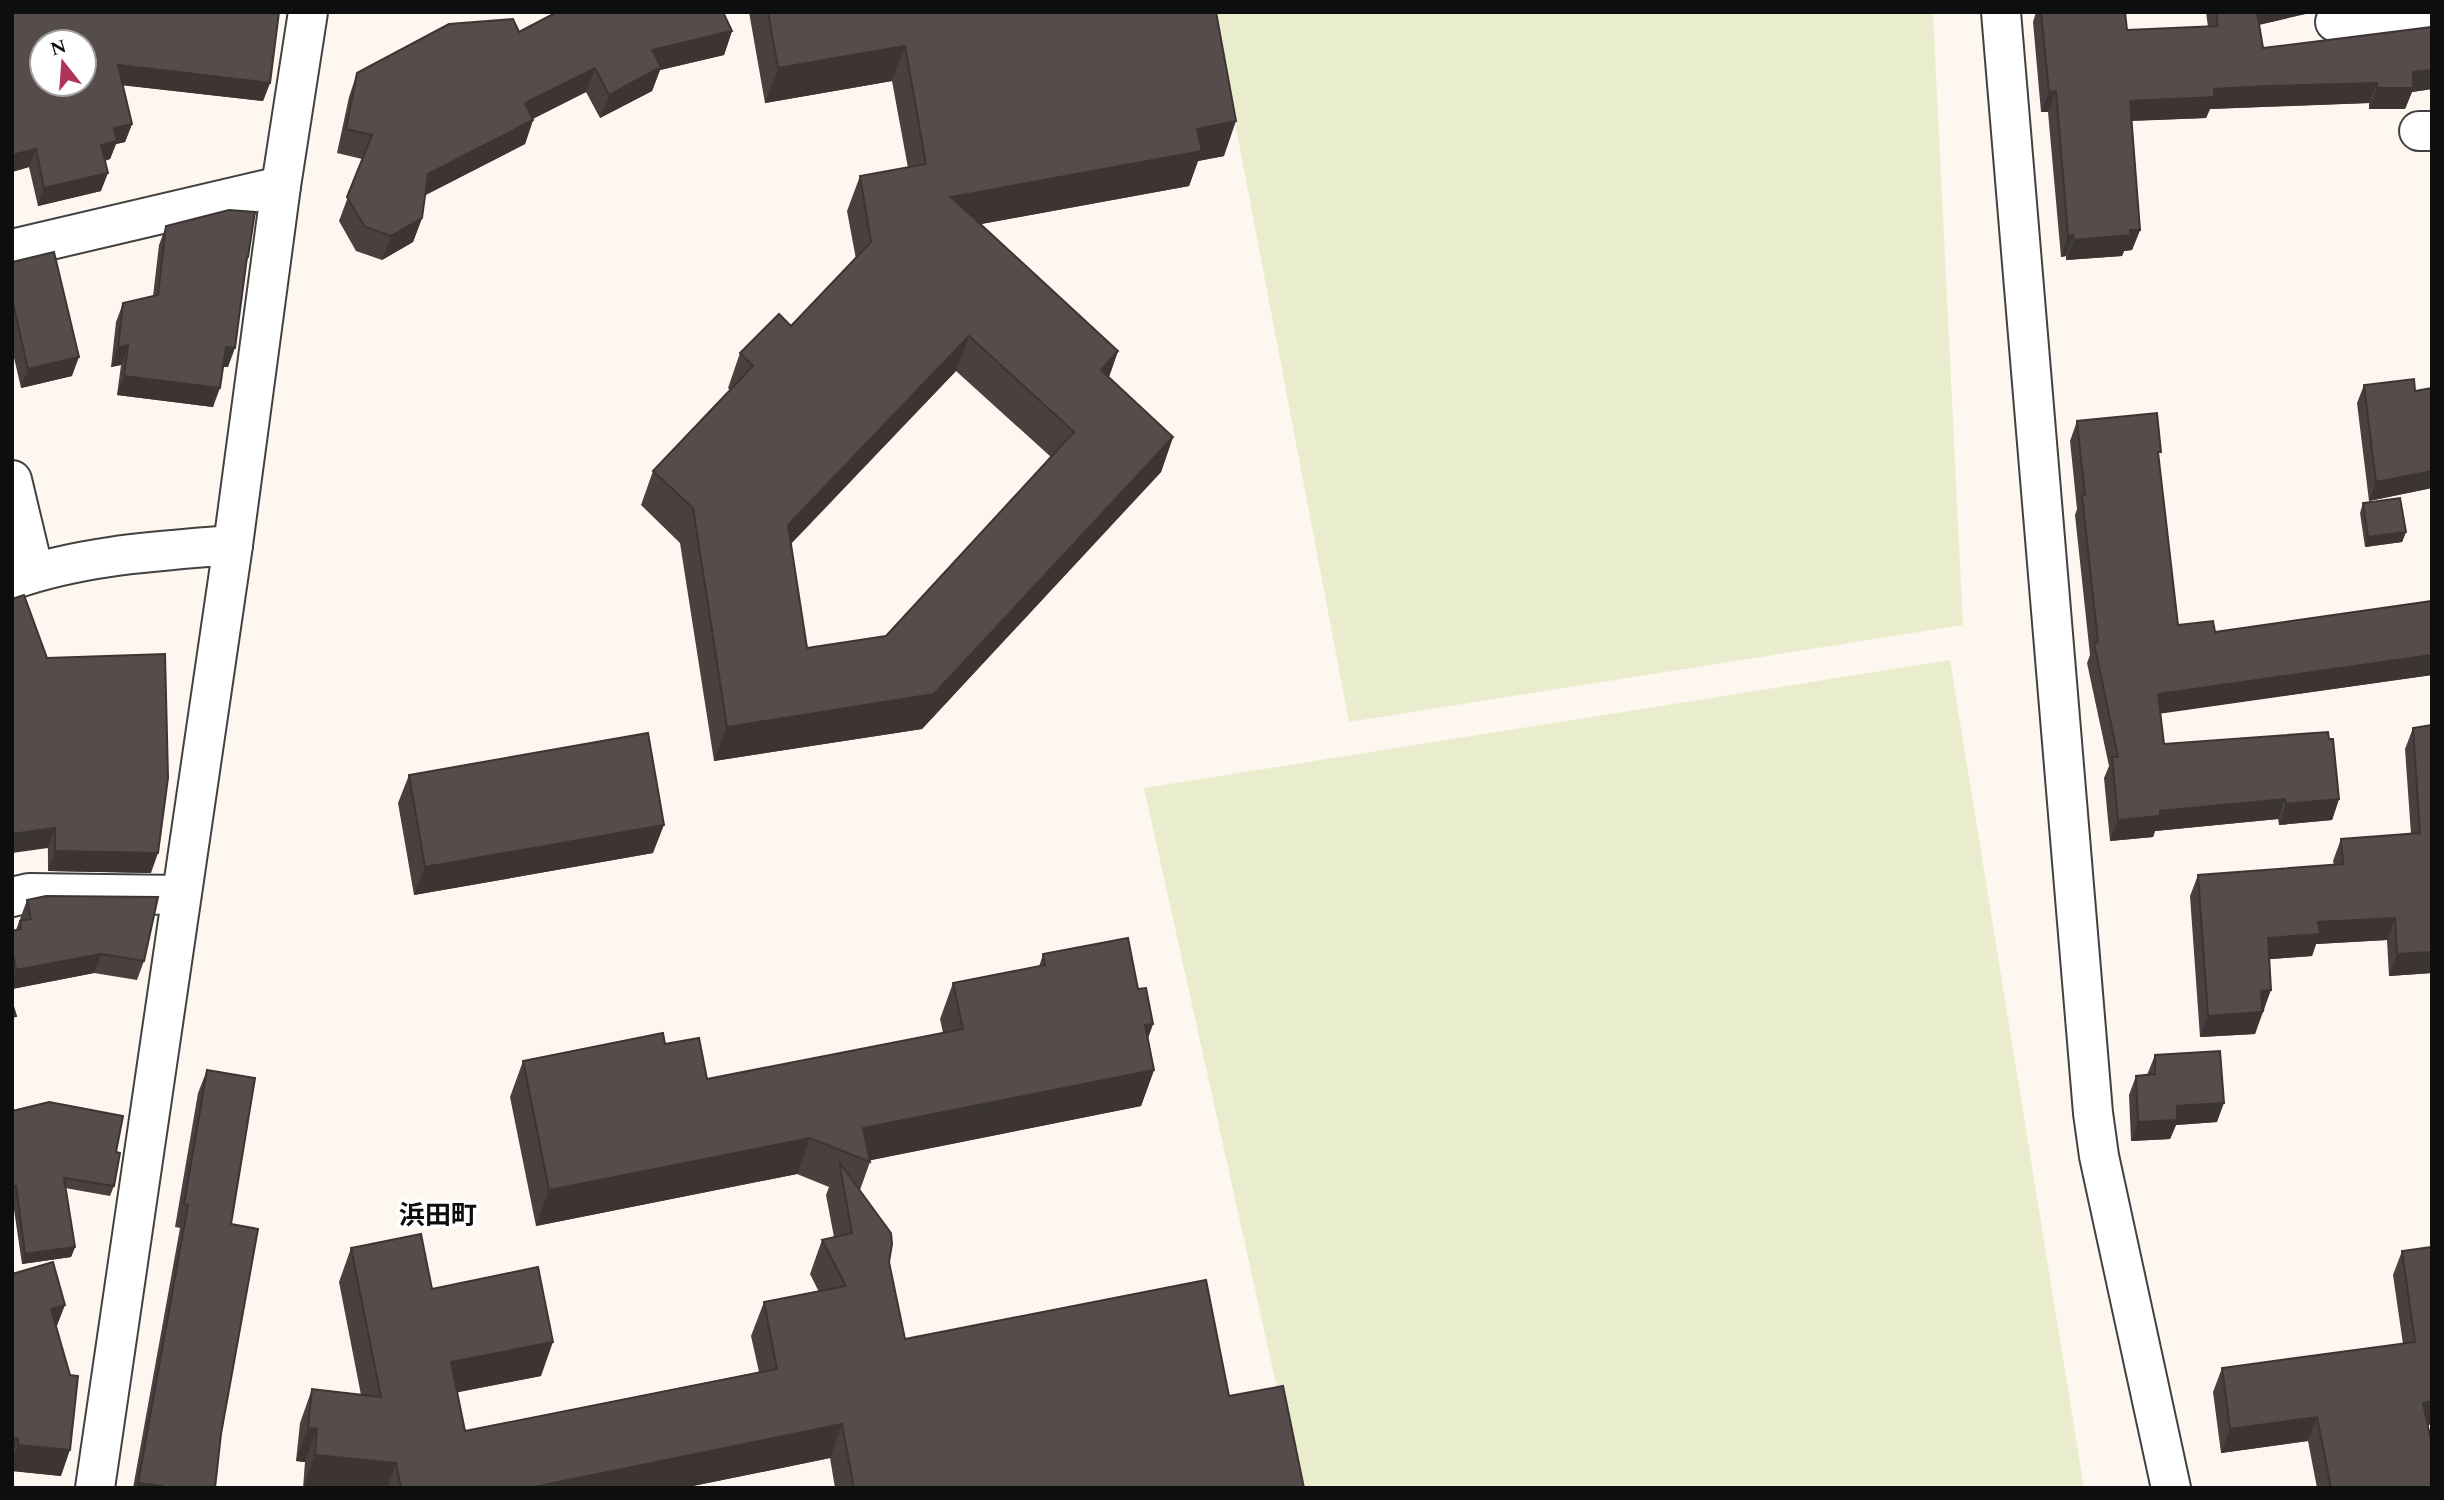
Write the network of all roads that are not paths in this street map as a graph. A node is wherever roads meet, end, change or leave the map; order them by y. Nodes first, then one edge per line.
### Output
1 (308, 12) edge
2 (2001, 12) edge
3 (2432, 17) edge
4 (2335, 22) dead end
5 (281, 186) junction
6 (12, 249) edge
7 (12, 480) edge
8 (233, 545) junction
9 (23, 576) edge
10 (181, 895) junction
11 (12, 897) edge
12 (95, 1488) edge
13 (2171, 1488) edge

1 - 5 street
2 - 13 street
3 - 4 street
5 - 6 street
5 - 8 street
7 - 9 street
8 - 9 street
8 - 10 street
10 - 11 street
10 - 12 street

